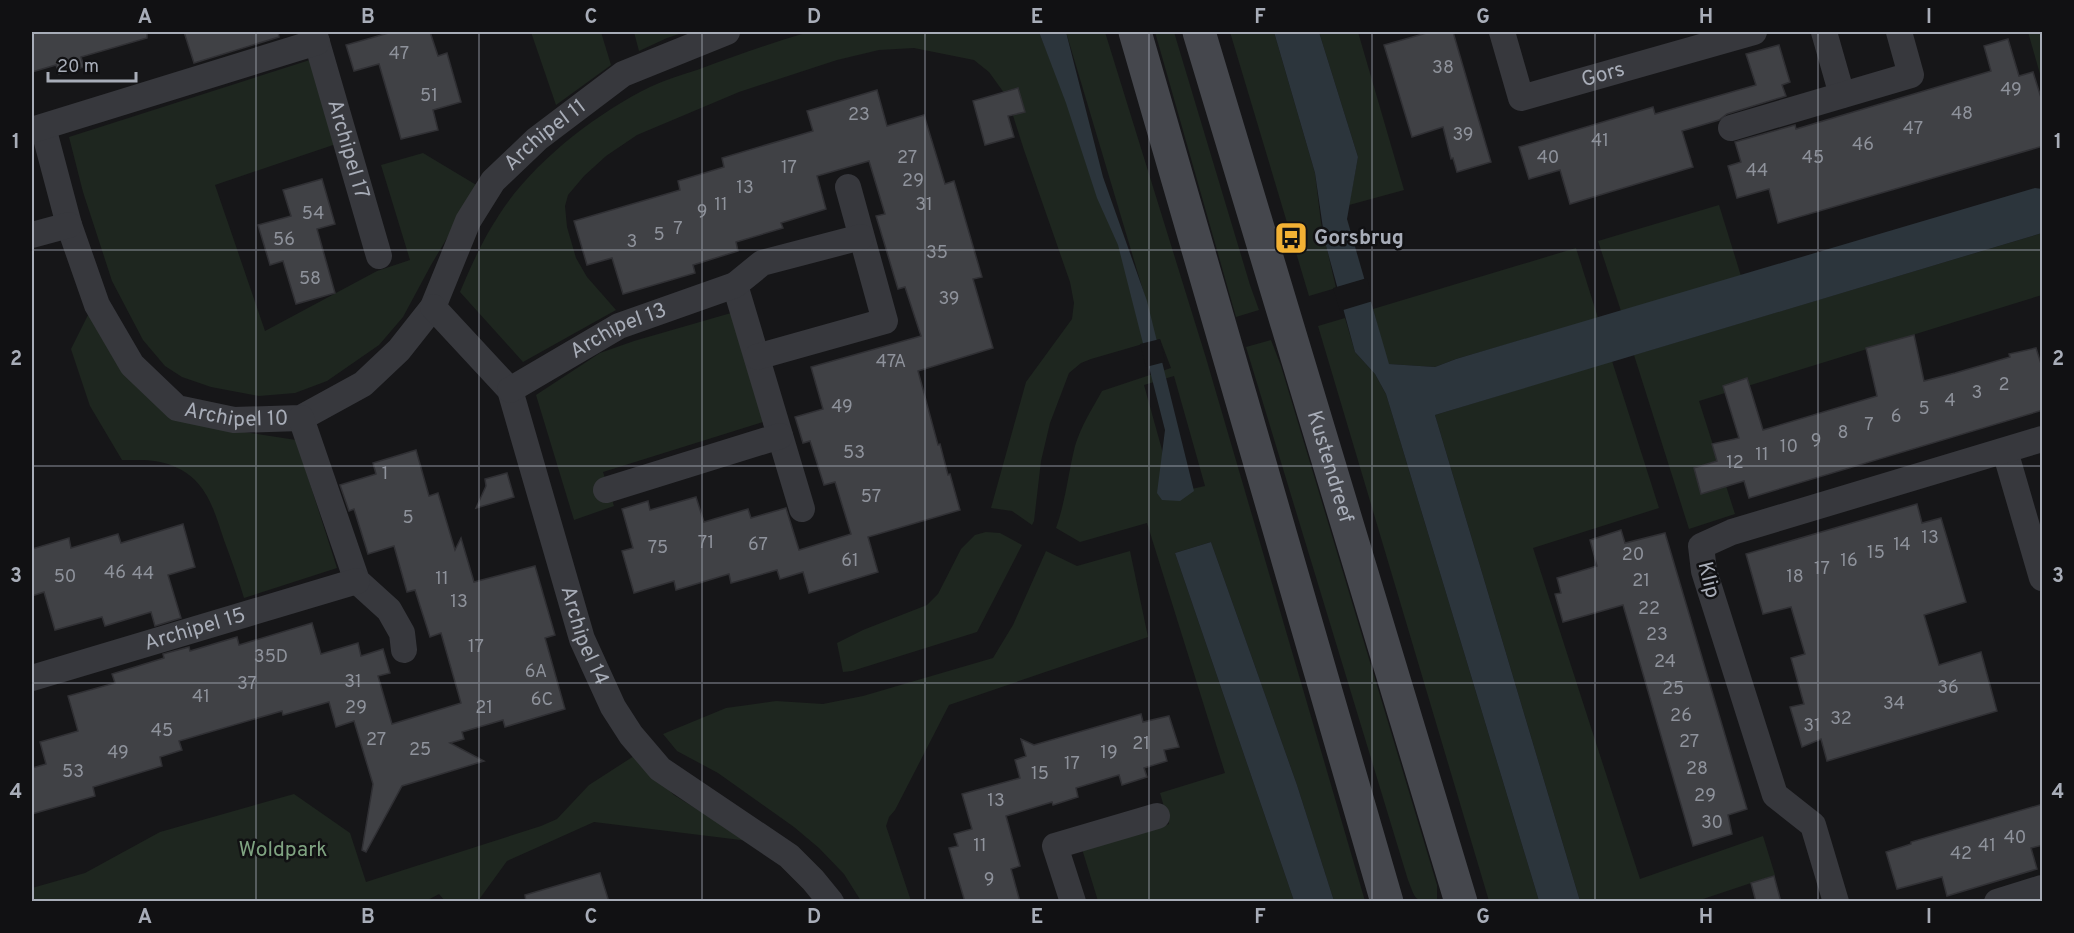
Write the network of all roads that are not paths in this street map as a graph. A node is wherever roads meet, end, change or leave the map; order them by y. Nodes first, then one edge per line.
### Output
1 (725, 32) edge
2 (1135, 32) edge
3 (1199, 32) edge
4 (1502, 32) edge
5 (1754, 32) edge
6 (1824, 32) edge
7 (1899, 32) edge
8 (315, 37) edge
9 (1842, 95) junction
10 (37, 128) edge
11 (1731, 128) dead end
12 (848, 188) dead end
13 (69, 225) junction
14 (32, 235) edge
15 (861, 237) junction
16 (379, 256) dead end
17 (735, 285) junction
18 (433, 307) junction
19 (757, 357) junction
20 (510, 390) junction
21 (302, 418) junction
22 (780, 436) junction
23 (2043, 439) edge
24 (2005, 451) junction
25 (606, 490) dead end
26 (802, 509) dead end
27 (2043, 578) edge
28 (357, 581) junction
29 (404, 650) dead end
30 (32, 678) edge
31 (1157, 816) dead end
32 (2043, 888) edge
33 (831, 902) edge
34 (1073, 902) edge
35 (1387, 902) edge
36 (1461, 902) edge
37 (1836, 902) edge
38 (1997, 902) edge

1 - 18 street, Archipel 11
2 - 35 main road
3 - 36 main road, Kustendreef
4 - 5 street, Gors
6 - 9 street
7 - 9 street
8 - 10 street, Archipel 17
8 - 16 street, Archipel 17
9 - 11 street
10 - 13 street, Archipel 17
12 - 15 street
13 - 14 street
13 - 21 street, Archipel 10
15 - 17 street, Archipel 13
15 - 19 street
17 - 19 street
17 - 20 street, Archipel 13
18 - 20 street, Archipel 14
18 - 21 street, Archipel 10
19 - 22 street
20 - 33 street, Archipel 14
21 - 28 street
22 - 25 street
22 - 26 street
23 - 24 street, Klip
24 - 27 street
24 - 37 street, Klip
28 - 29 street
28 - 30 street, Archipel 15
31 - 34 street
32 - 38 street

